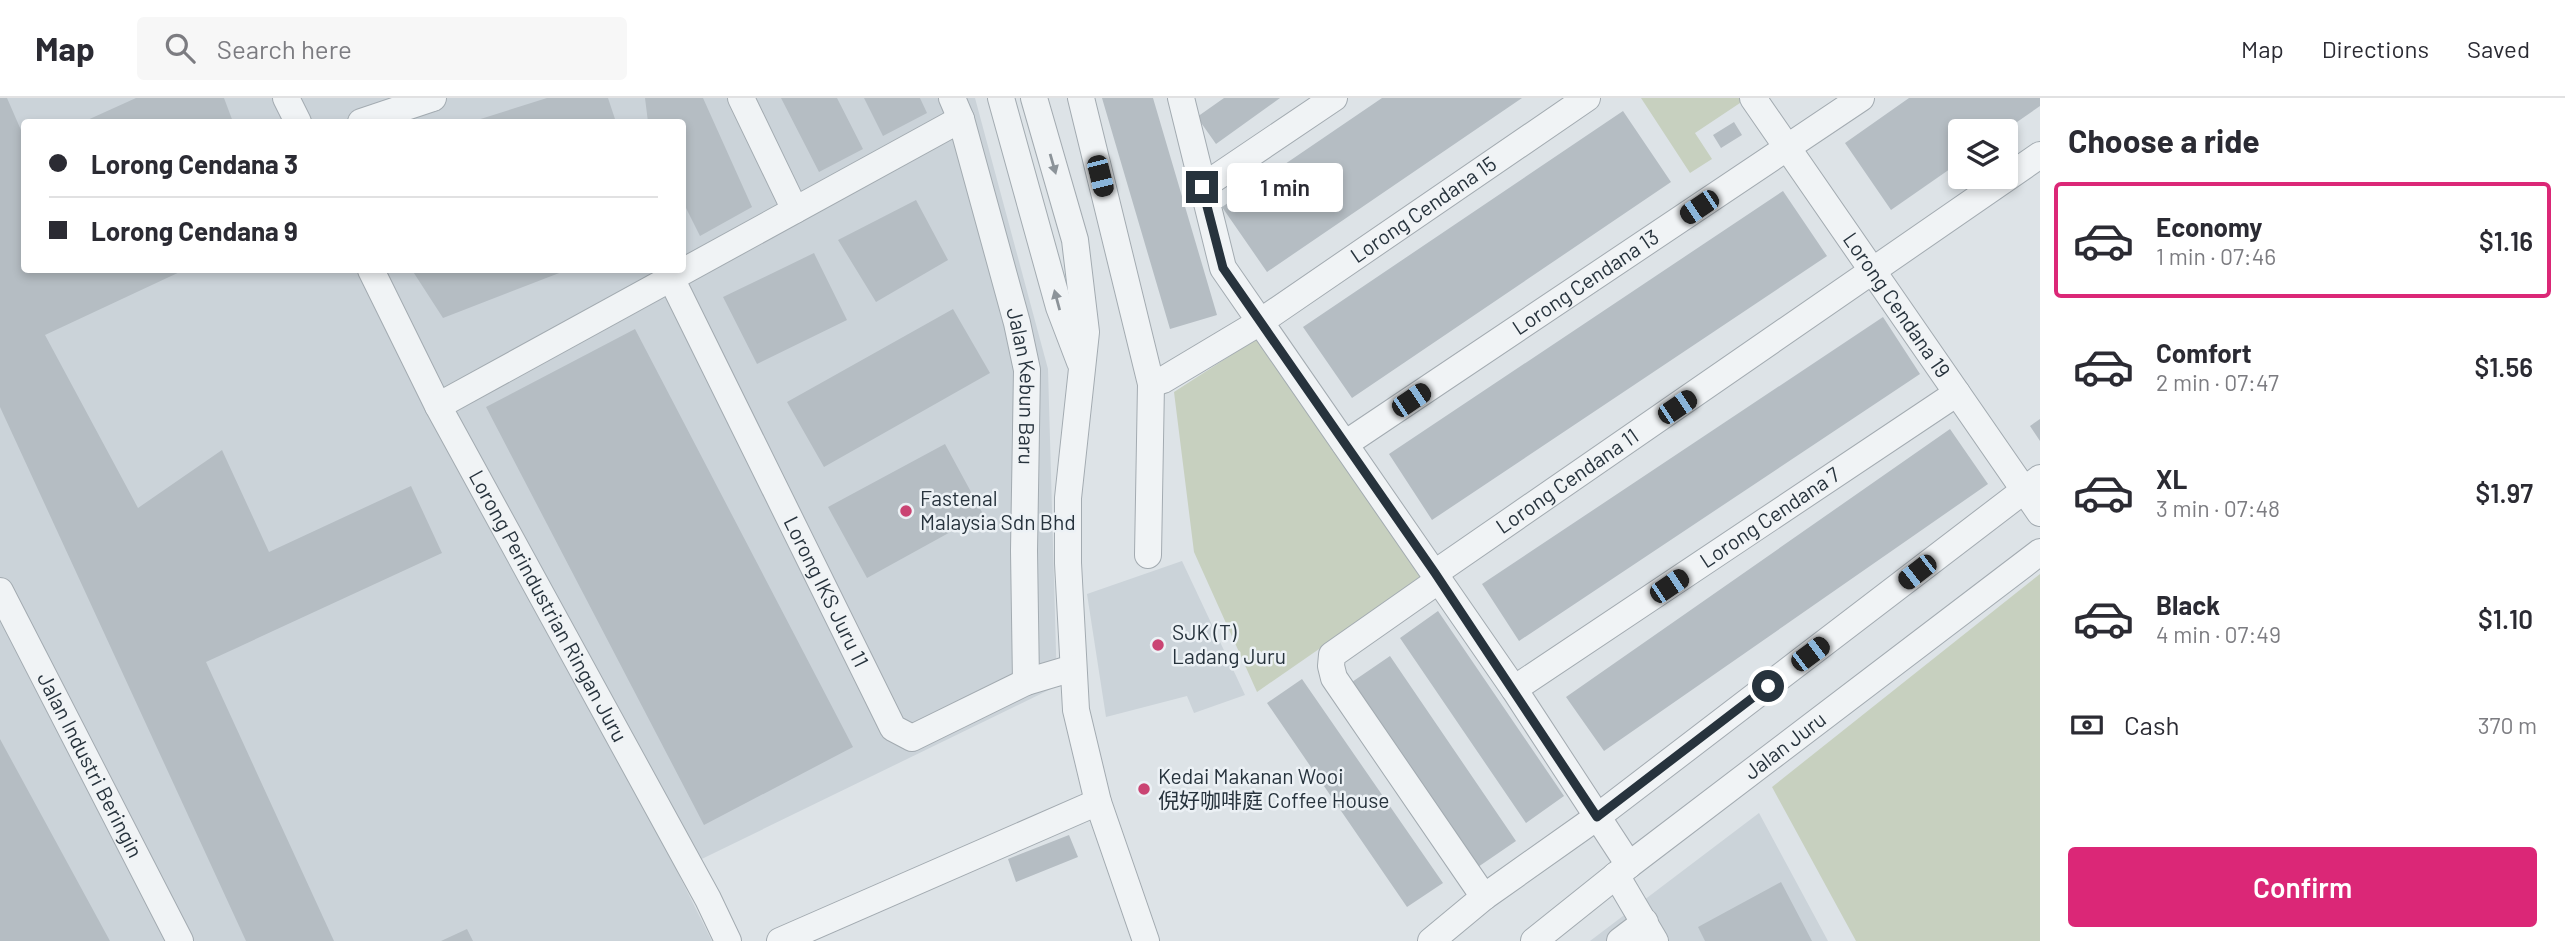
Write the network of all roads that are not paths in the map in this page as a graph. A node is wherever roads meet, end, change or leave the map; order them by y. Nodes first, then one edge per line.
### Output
1 (286, 98) edge
2 (433, 98) edge
3 (741, 98) edge
4 (1001, 98) edge
5 (1034, 98) edge
6 (1081, 98) edge
7 (1181, 98) edge
8 (1334, 98) edge
9 (1587, 98) edge
10 (1753, 98) edge
11 (1861, 98) edge
12 (957, 109) edge
13 (296, 119) edge
14 (370, 119) edge
15 (1787, 148) junction
16 (2040, 155) edge
17 (1202, 187) junction
18 (795, 210) junction
19 (686, 270) edge
20 (1874, 271) junction
21 (372, 273) edge
22 (680, 273) edge
23 (671, 278) junction
24 (1260, 322) junction
25 (1081, 364) junction
26 (1151, 384) junction
27 (1957, 393) junction
28 (438, 406) junction
29 (1345, 444) junction
30 (2032, 484) edge
31 (2040, 513) edge
32 (2040, 552) edge
33 (1149, 555) dead end
34 (1437, 576) junction
35 (0, 591) edge
36 (1073, 668) junction
37 (1026, 682) junction
38 (1514, 690) junction
39 (1098, 803) junction
40 (1597, 817) junction
41 (1623, 870) junction
42 (1484, 897) junction
43 (1650, 932) edge
44 (180, 941) edge
45 (728, 941) edge
46 (780, 941) edge
47 (1146, 941) edge
48 (1431, 941) edge
49 (1534, 941) edge
50 (1620, 941) edge

1 - 13 street
2 - 14 street
3 - 18 street
25 -> 4 street
5 -> 25 street
6 - 26 street
7 - 17 street
8 - 17 street
9 - 24 street, Lorong Cendana 15
10 - 15 street, Lorong Cendana 19
11 - 15 street, Lorong Cendana 13
12 - 18 street
12 - 37 street, Jalan Kebun Baru
15 - 20 street, Lorong Cendana 19
15 - 29 street, Lorong Cendana 13
16 - 20 street, Lorong Cendana 11
17 - 24 street
18 - 19 street
20 - 27 street, Lorong Cendana 19
20 - 34 street, Lorong Cendana 11
21 - 28 street, Lorong Perindustrian Ringan Juru
22 - 23 street
23 - 28 street
23 - 37 street, Lorong IKS Juru 11
24 - 26 street, Lorong Cendana 15
24 - 29 street
25 - 36 street
26 - 33 street
27 - 30 street, Lorong Cendana 19
27 - 38 street, Lorong Cendana 7
28 - 45 street, Lorong Perindustrian Ringan Juru
29 - 34 street
30 - 31 street, Lorong Cendana 19
30 - 40 street
32 - 41 street, Jalan Juru
34 - 38 street
34 - 42 street, Lorong Cendana 11
35 - 44 street, Jalan Industri Beringin
36 - 37 street, Lorong IKS Juru 11
36 - 39 street
38 - 40 street
39 - 46 street
39 - 47 street
40 - 41 street
40 - 42 street
41 - 43 street
41 - 49 street, Jalan Juru
42 - 48 street
43 - 50 street

